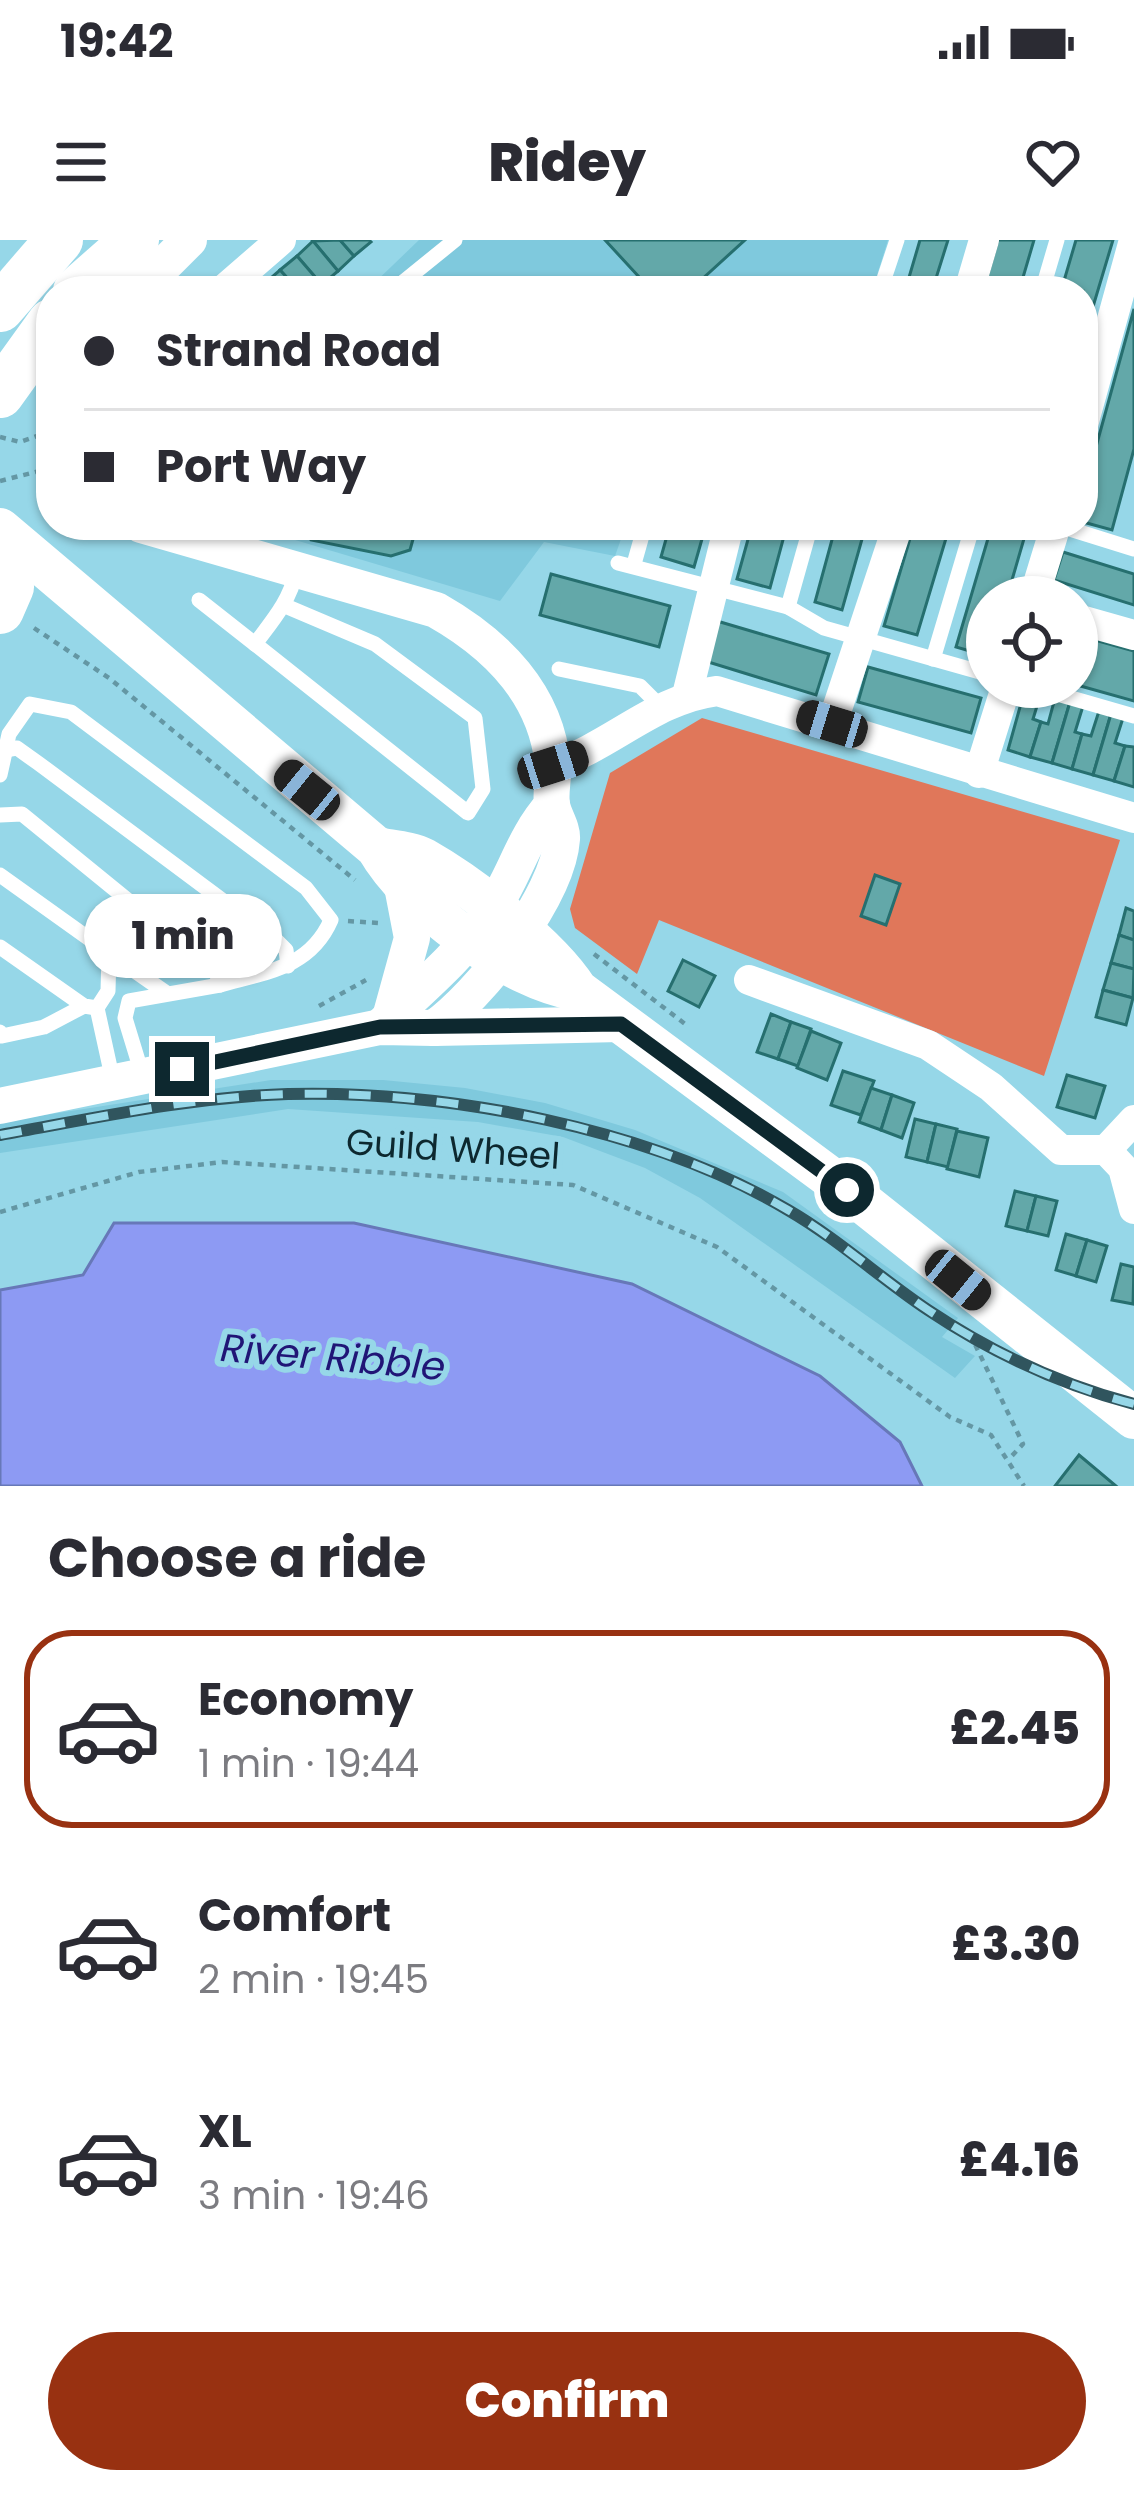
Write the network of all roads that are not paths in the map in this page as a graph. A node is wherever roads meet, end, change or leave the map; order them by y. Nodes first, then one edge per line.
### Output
1 (59, 240) edge
2 (135, 240) edge
3 (189, 240) edge
4 (281, 240) edge
5 (455, 240) edge
6 (897, 240) edge
7 (984, 240) edge
8 (1058, 240) edge
9 (1134, 240) edge
10 (94, 276) edge
11 (153, 276) edge
12 (239, 276) edge
13 (411, 276) edge
14 (885, 276) edge
15 (973, 276) edge
16 (1047, 276) edge
17 (10, 295) edge
18 (36, 343) edge
19 (1098, 371) edge
20 (0, 394) edge
21 (0, 534) edge
22 (1098, 535) edge
23 (244, 540) edge
24 (638, 540) edge
25 (725, 540) edge
26 (807, 540) edge
27 (893, 540) edge
28 (969, 540) edge
29 (1051, 540) edge
30 (1133, 544) edge
31 (297, 570) junction
32 (1040, 576) edge
33 (712, 585) junction
34 (200, 600) dead end
35 (8, 601) edge
36 (283, 605) junction
37 (788, 607) junction
38 (1098, 625) edge
39 (1134, 635) edge
40 (863, 639) junction
41 (254, 644) junction
42 (933, 659) junction
43 (966, 668) edge
44 (559, 669) dead end
45 (166, 674) junction
46 (674, 700) junction
47 (1098, 706) edge
48 (1000, 708) edge
49 (1134, 716) edge
50 (832, 724) junction
51 (5, 751) junction
52 (553, 765) junction
53 (980, 773) junction
54 (0, 775) edge
55 (0, 815) edge
56 (1134, 818) edge
57 (0, 875) edge
58 (383, 886) junction
59 (496, 933) junction
60 (0, 947) edge
61 (109, 953) junction
62 (288, 966) junction
63 (749, 980) dead end
64 (220, 985) junction
65 (166, 992) junction
66 (90, 1007) junction
67 (385, 1022) junction
68 (621, 1024) junction
69 (434, 1028) junction
70 (0, 1032) edge
71 (128, 1081) junction
72 (0, 1106) edge
73 (1134, 1120) edge
74 (1106, 1150) junction
75 (1134, 1209) edge
76 (1134, 1418) edge

1 - 17 highway
2 - 10 highway
3 - 11 street
4 - 12 street
5 - 13 lane
6 - 14 lane
7 - 15 street
8 - 16 lane
9 - 19 street
18 - 20 highway
21 - 35 highway
21 - 45 main road
22 - 30 lane
23 - 31 street
24 - 33 lane
25 - 33 street
26 - 37 lane
27 - 40 street
28 - 42 lane
29 - 32 street
31 - 36 lane
31 - 52 street
33 - 37 lane
33 - 46 street
34 - 41 lane
35 - 45 main road
36 - 41 lane
36 - 41 lane
37 - 40 lane
38 - 39 street
40 - 42 lane
40 - 50 street
42 - 43 lane
44 - 46 lane
45 - 58 main road
46 - 50 street
46 - 52 street
47 - 49 lane
48 - 53 street
50 - 53 street
51 - 54 lane
51 - 62 lane
51 - 62 lane
52 - 59 street
53 - 56 street
55 - 64 lane
57 - 61 lane
58 - 59 main road
58 - 67 street
59 - 67 street
59 - 68 main road
59 - 69 street
60 - 66 lane
61 - 65 lane
61 - 66 lane
62 - 64 lane
63 - 74 street
64 - 65 lane
65 - 71 lane
66 - 70 lane
66 - 71 lane
67 - 69 street
67 - 71 street
68 - 69 street
68 - 76 main road
71 - 72 street
73 - 74 street
74 - 75 street

